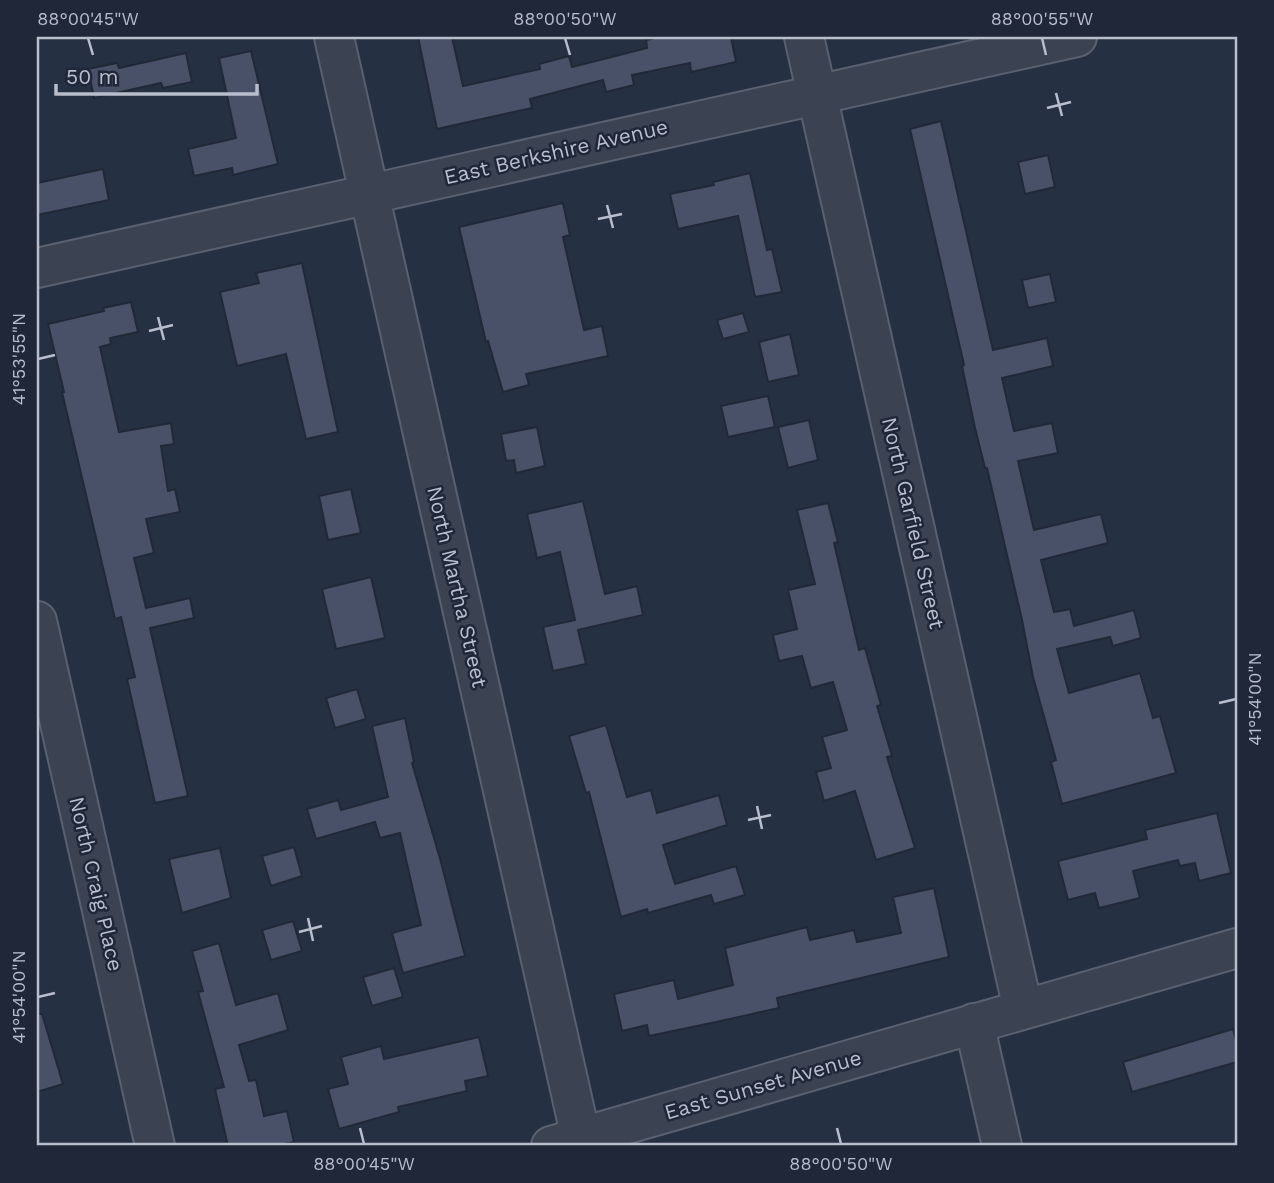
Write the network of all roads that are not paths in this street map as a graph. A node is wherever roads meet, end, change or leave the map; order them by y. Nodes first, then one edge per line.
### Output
1 (334, 37) edge
2 (804, 37) edge
3 (1077, 37) edge
4 (817, 93) junction
5 (369, 194) junction
6 (37, 268) edge
7 (37, 621) edge
8 (1237, 948) edge
9 (1023, 1009) junction
10 (974, 1023) junction
11 (566, 1142) edge
12 (155, 1146) edge
13 (1002, 1146) edge

1 - 5 street, North Martha Street
2 - 4 street, North Garfield Street
3 - 4 street, East Berkshire Avenue
4 - 5 street, East Berkshire Avenue
4 - 9 street, North Garfield Street
5 - 6 street, East Berkshire Avenue
5 - 11 street, North Martha Street
7 - 12 street, North Craig Place
8 - 9 street
9 - 10 street, East Sunset Avenue
10 - 11 street, East Sunset Avenue
10 - 13 street

